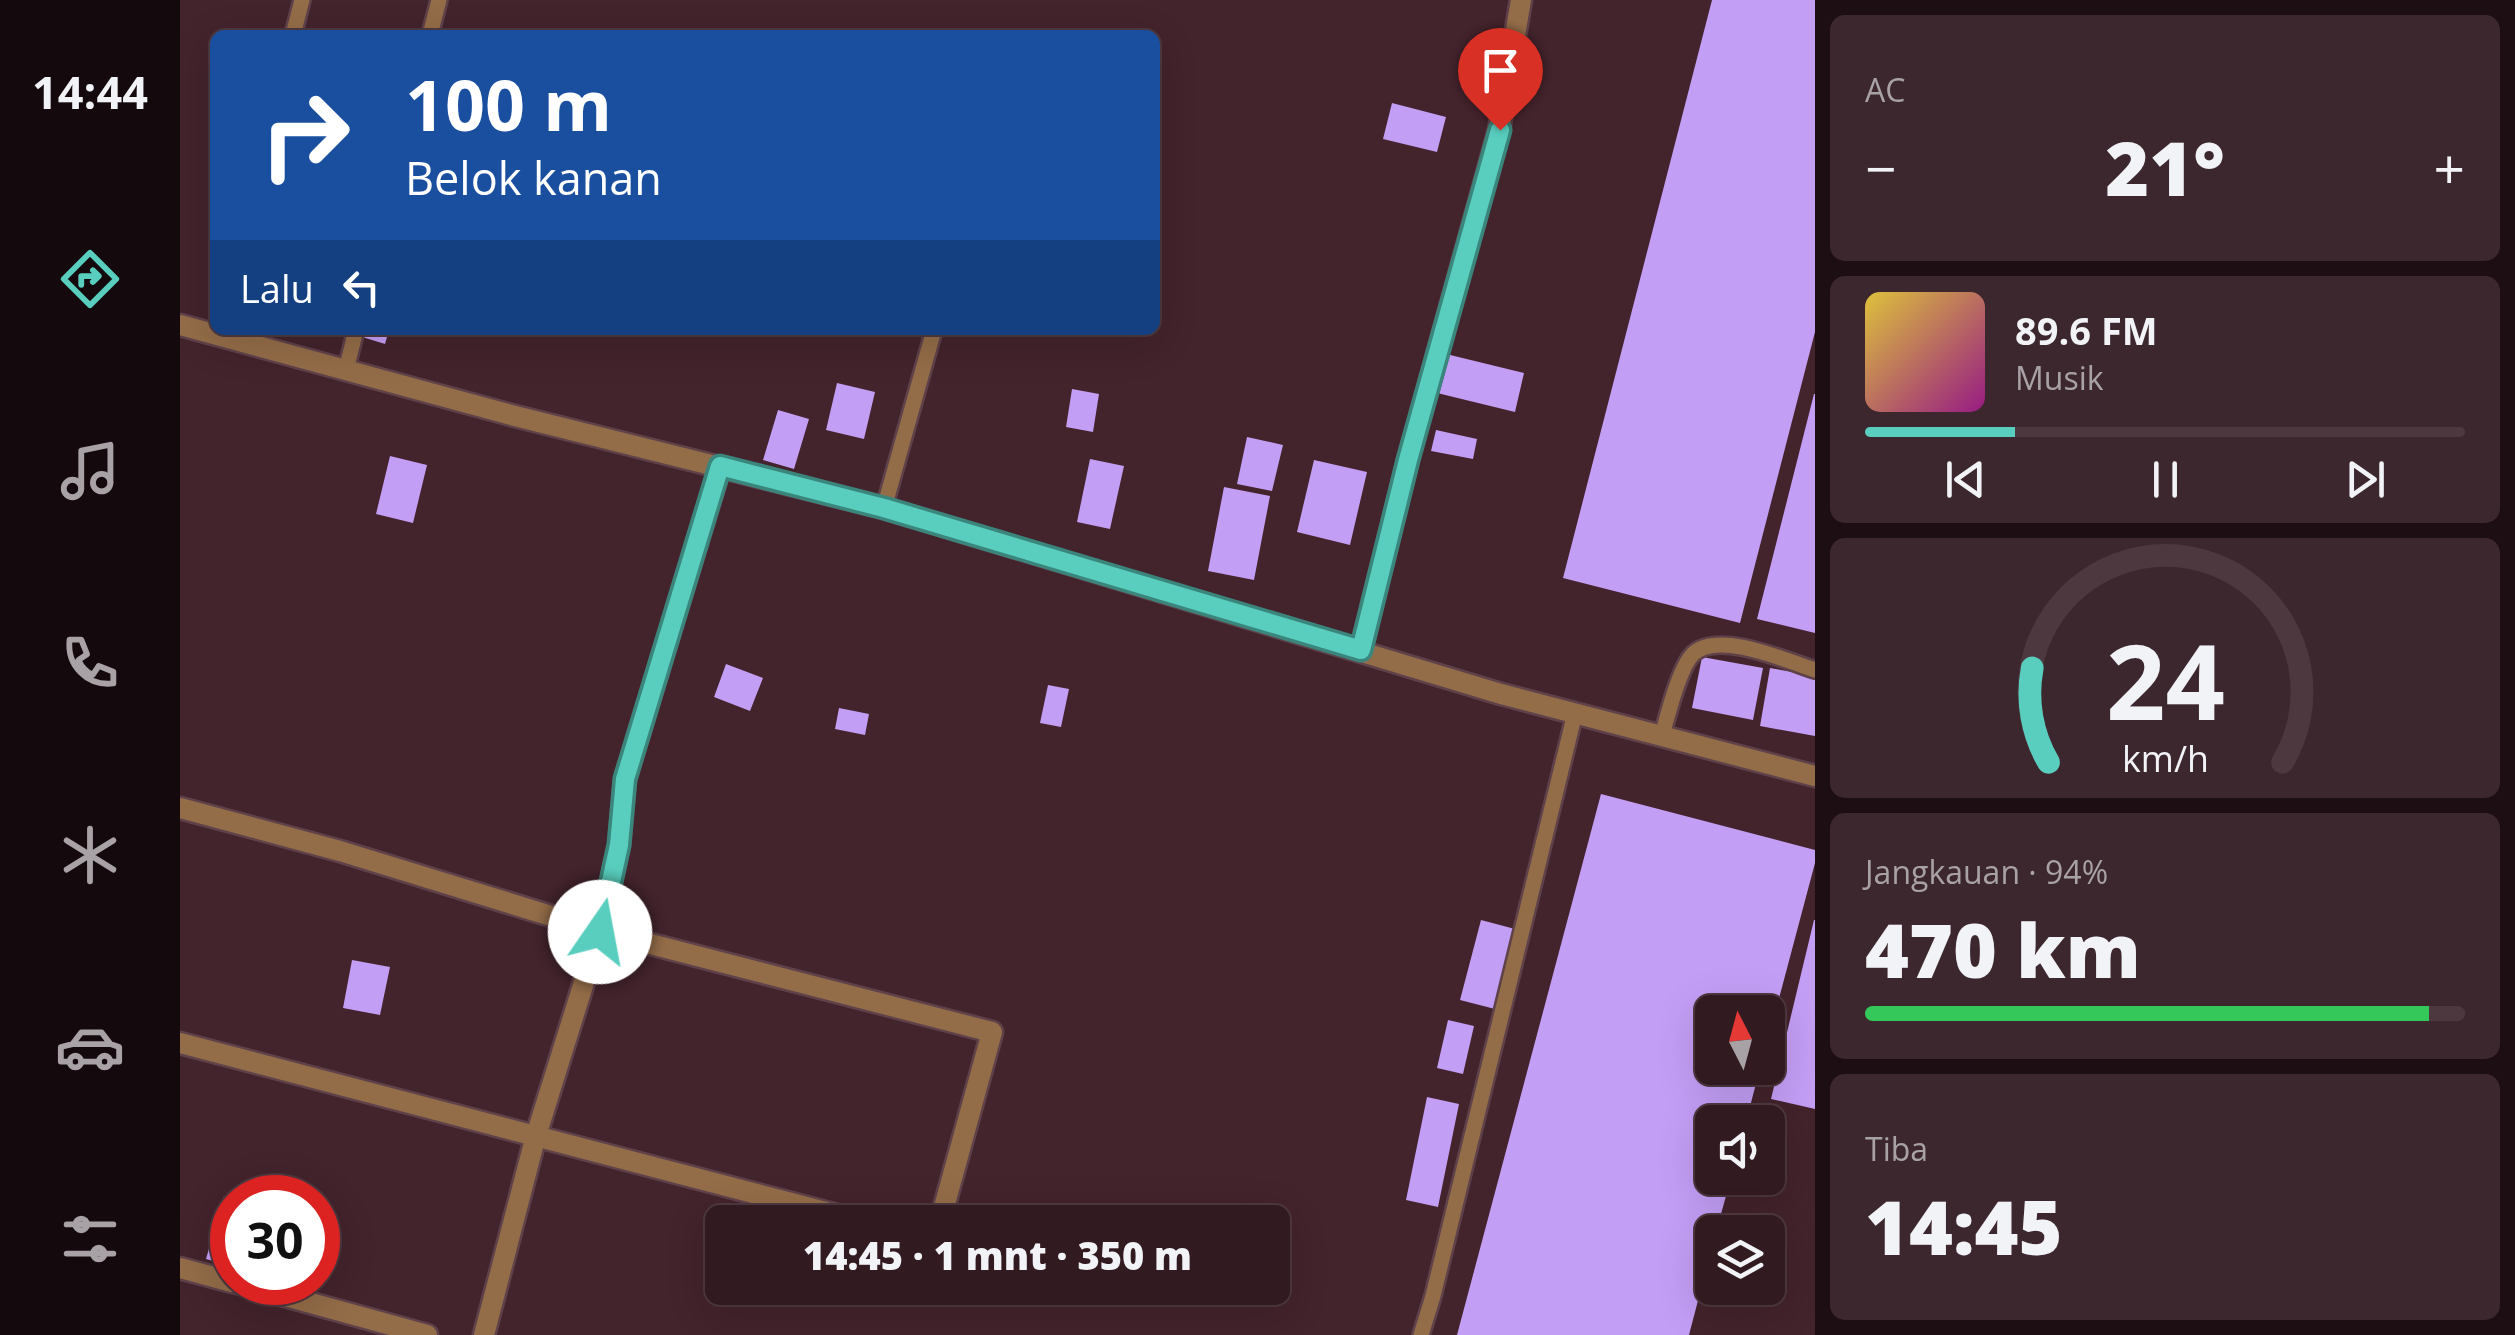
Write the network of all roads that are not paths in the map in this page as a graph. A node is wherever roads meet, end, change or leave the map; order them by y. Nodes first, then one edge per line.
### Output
1 (302, 0) edge
2 (439, 0) edge
3 (1522, 0) edge
4 (294, 30) edge
5 (431, 30) edge
6 (180, 324) edge
7 (210, 331) edge
8 (227, 335) edge
9 (355, 335) edge
10 (933, 335) edge
11 (346, 370) junction
12 (720, 466) junction
13 (884, 508) junction
14 (1361, 650) junction
15 (1815, 670) edge
16 (1575, 713) junction
17 (1662, 735) junction
18 (1815, 776) edge
19 (180, 808) edge
20 (600, 932) junction
21 (180, 1044) edge
22 (535, 1139) junction
23 (797, 1205) edge
24 (945, 1205) edge
25 (180, 1268) edge
26 (210, 1276) edge
27 (317, 1305) edge
28 (427, 1335) edge
29 (484, 1335) edge
30 (1420, 1335) edge

1 - 4 lane
2 - 5 lane
3 - 14 street
6 - 7 street
8 - 11 street
9 - 11 lane
10 - 13 lane
11 - 12 street
12 - 13 street
12 - 20 street
13 - 14 street
14 - 16 street
15 - 17 lane
16 - 17 street
16 - 30 lane
17 - 18 street
19 - 20 street
20 - 22 street
20 - 24 street
21 - 22 street
22 - 23 street
22 - 29 street
25 - 26 street
27 - 28 street

